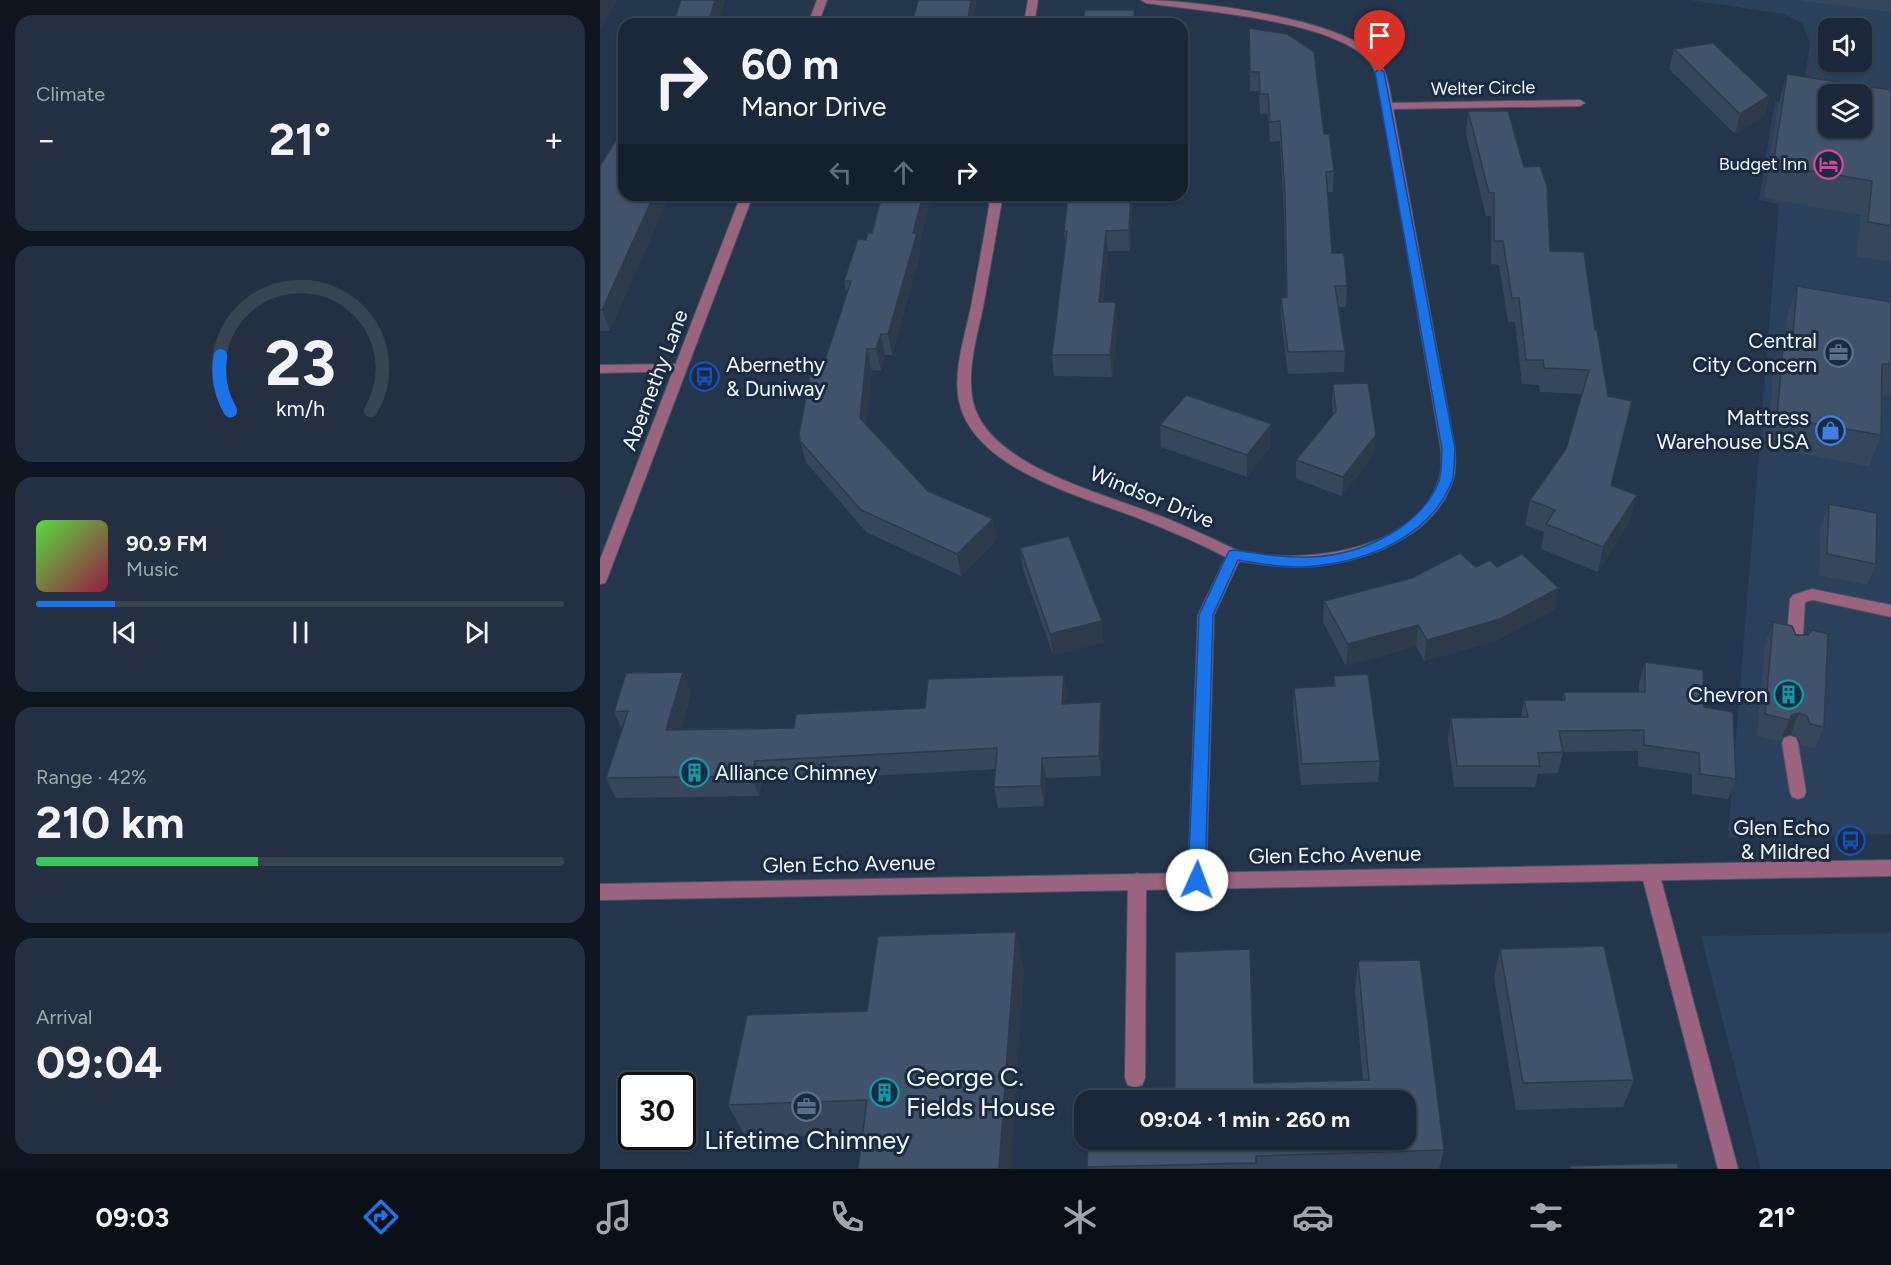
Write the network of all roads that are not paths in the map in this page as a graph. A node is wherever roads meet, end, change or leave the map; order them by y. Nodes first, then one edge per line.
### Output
1 (822, 0) edge
2 (1033, 0) edge
3 (1146, 0) edge
4 (815, 18) edge
5 (1030, 18) edge
6 (1580, 103) dead end
7 (1388, 106) junction
8 (745, 201) edge
9 (997, 201) edge
10 (681, 368) junction
11 (600, 369) edge
12 (1234, 555) junction
13 (600, 579) edge
14 (1891, 610) edge
15 (1794, 650) edge
16 (1790, 743) dead end
17 (1798, 792) dead end
18 (1891, 868) edge
19 (1650, 872) junction
20 (1197, 880) junction
21 (1137, 881) junction
22 (600, 892) edge
23 (1135, 1078) dead end
24 (1728, 1169) edge

1 - 4 street
2 - 5 street
3 - 7 street, Windsor Drive
6 - 7 street, Welter Circle
7 - 12 street, Windsor Drive
8 - 10 street, Abernethy Lane
9 - 12 street, Windsor Drive
10 - 11 street
10 - 13 street, Abernethy Lane
12 - 20 street
14 - 15 street
16 - 17 street
18 - 19 street, Glen Echo Avenue
19 - 20 street, Glen Echo Avenue
19 - 24 street
20 - 21 street, Glen Echo Avenue
21 - 22 street, Glen Echo Avenue
21 - 23 street

